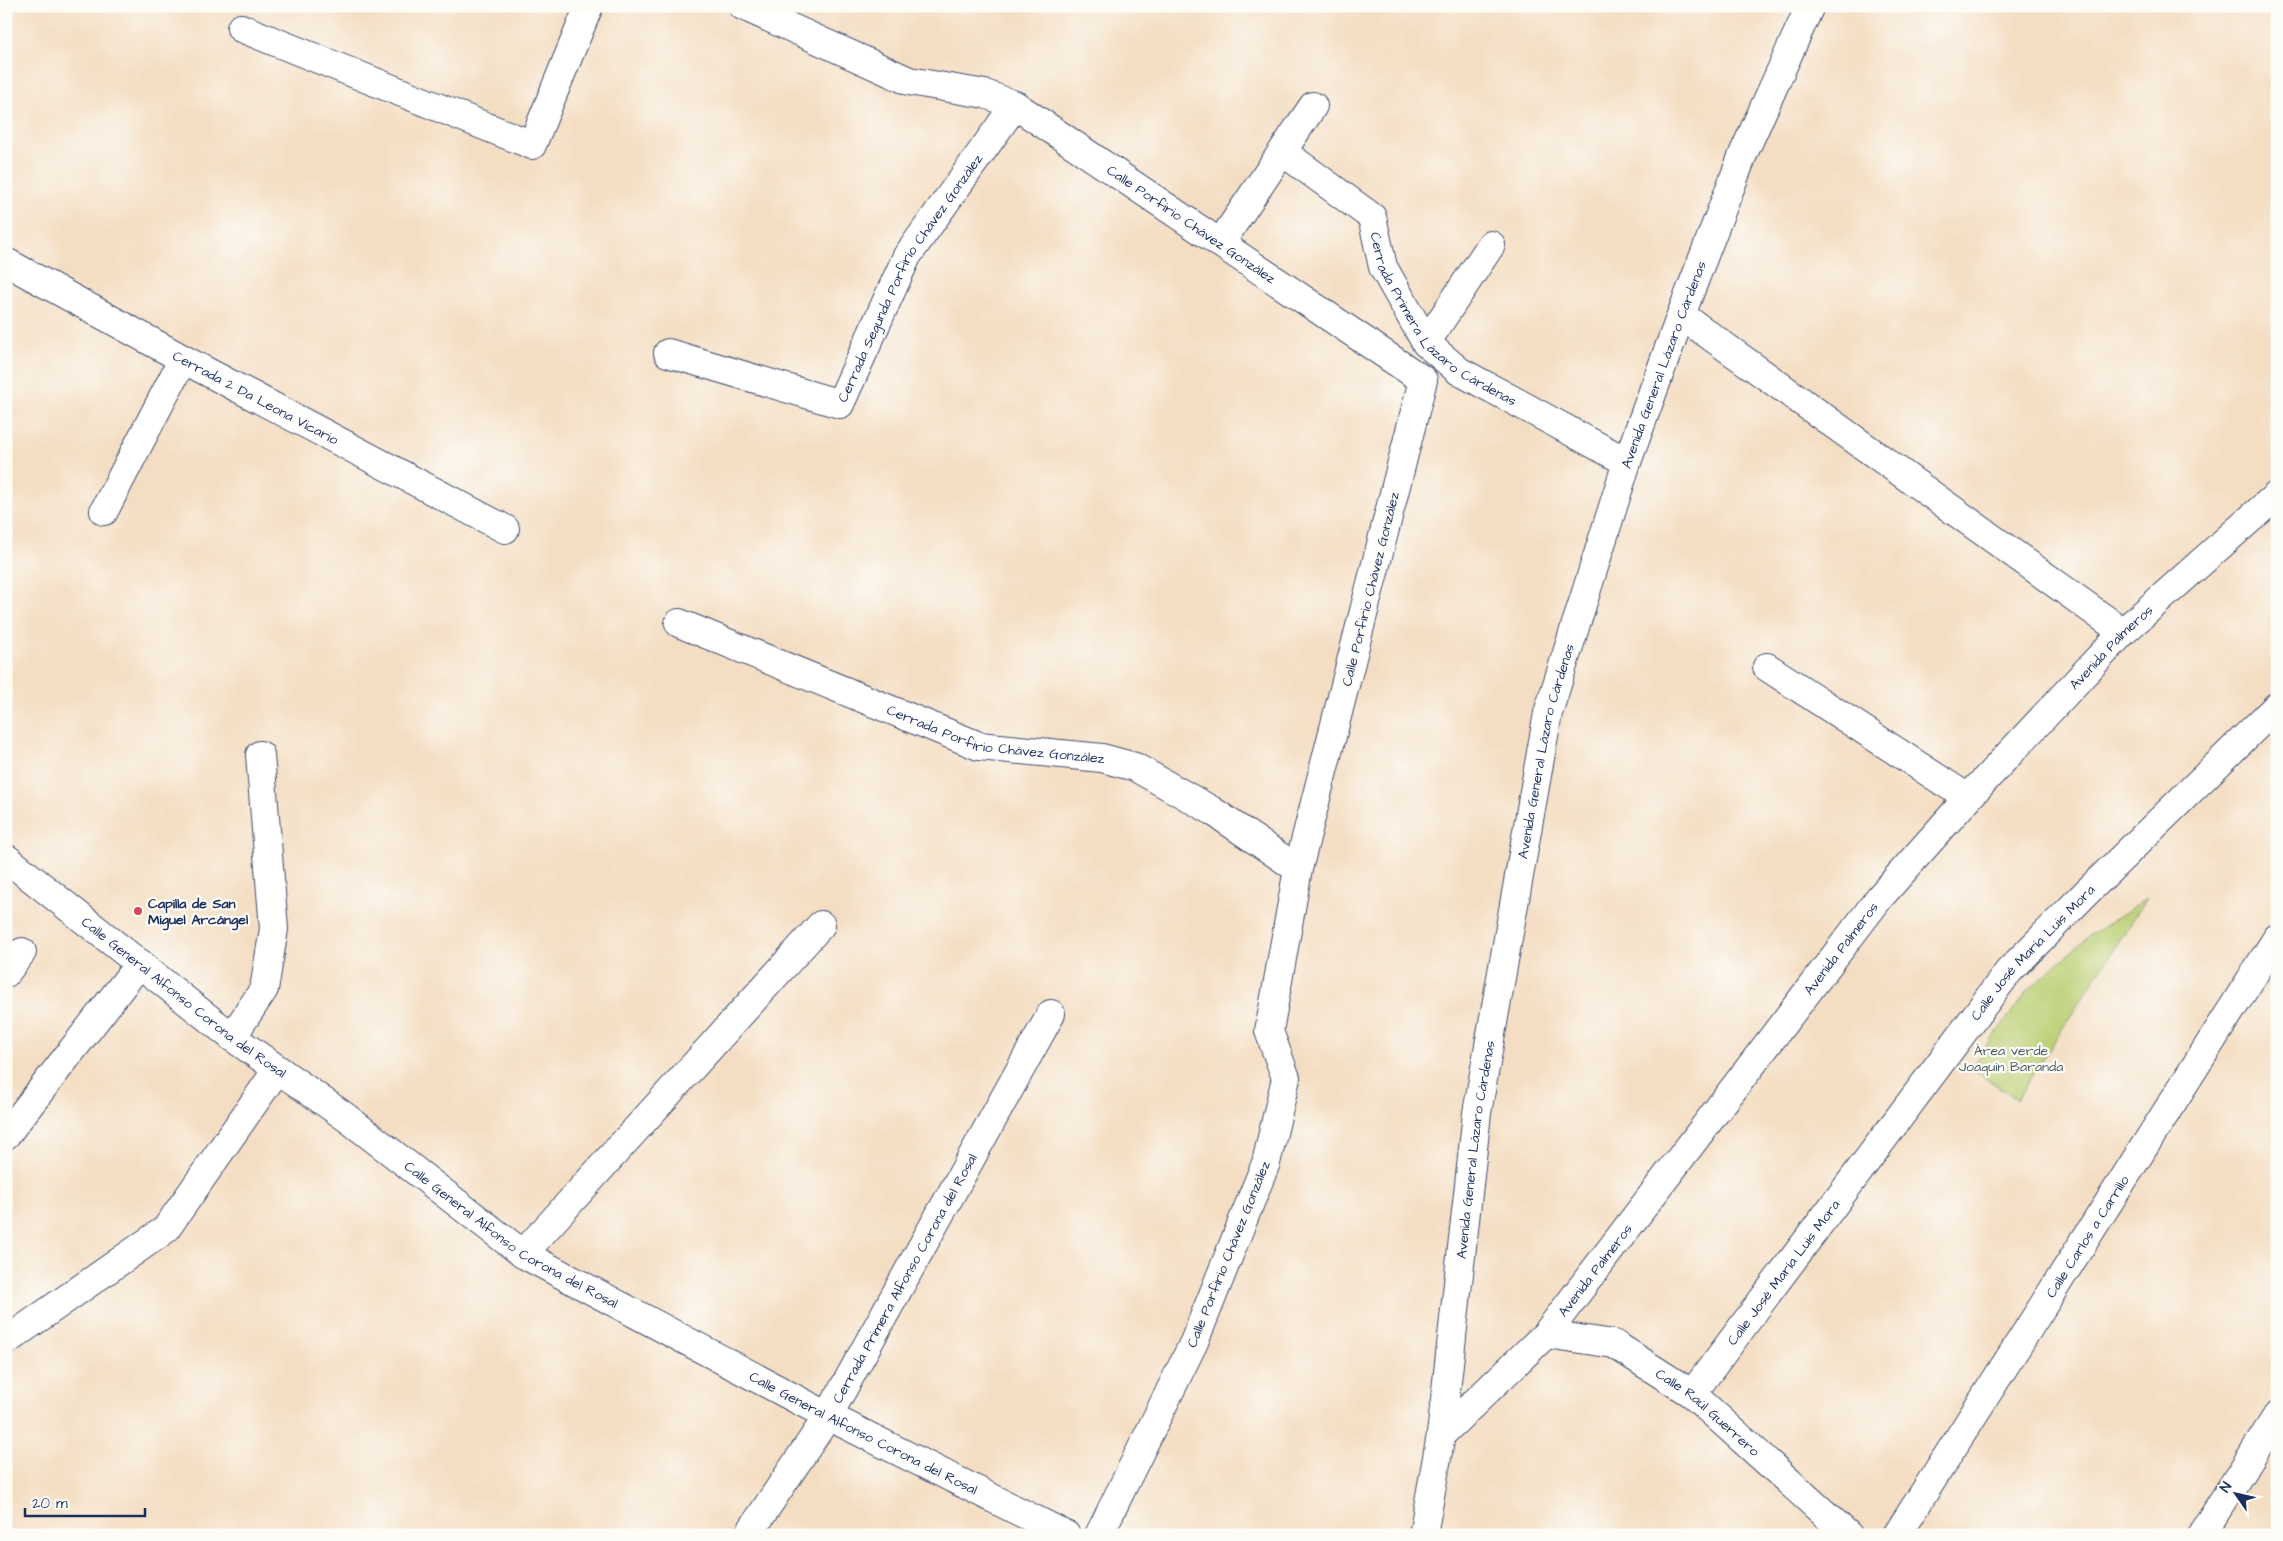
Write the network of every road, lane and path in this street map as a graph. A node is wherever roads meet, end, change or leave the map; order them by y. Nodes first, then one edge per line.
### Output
1 (589, 6) edge
2 (743, 6) edge
3 (1810, 6) edge
4 (240, 28) dead end
5 (1016, 104) junction
6 (1313, 106) dead end
7 (1283, 152) junction
8 (1222, 242) junction
9 (1490, 245) dead end
10 (6, 262) edge
11 (1681, 315) junction
12 (1426, 343) junction
13 (668, 353) dead end
14 (183, 359) junction
15 (1627, 462) junction
16 (2277, 495) edge
17 (104, 511) dead end
18 (506, 529) dead end
19 (679, 623) dead end
20 (2123, 632) junction
21 (1767, 667) dead end
22 (2277, 706) edge
23 (260, 755) dead end
24 (1968, 798) junction
25 (6, 858) edge
26 (1298, 869) junction
27 (821, 925) dead end
28 (2277, 938) edge
29 (140, 964) junction
30 (1051, 1014) dead end
31 (232, 1037) junction
32 (278, 1070) junction
33 (6, 1135) edge
34 (523, 1254) junction
35 (1546, 1334) junction
36 (6, 1342) edge
37 (1692, 1394) junction
38 (828, 1416) junction
39 (2277, 1416) edge
40 (1441, 1435) junction
41 (748, 1535) edge
42 (1066, 1535) edge
43 (1099, 1535) edge
44 (1423, 1535) edge
45 (1848, 1535) edge
46 (1897, 1535) edge
47 (2201, 1535) edge

1 - 4 street
2 - 5 street, Calle Porfirio Chávez González
3 - 11 street, Avenida General Lázaro Cárdenas
5 - 8 street, Calle Porfirio Chávez González
5 - 13 street, Cerrada Segunda Porfirio Chávez González
6 - 7 street
7 - 8 street
7 - 12 street, Cerrada Primera Lázaro Cárdenas
8 - 26 street, Calle Porfirio Chávez González
9 - 12 street
10 - 14 street, Cerrada 2 Da Leona Vicario
11 - 15 street, Avenida General Lázaro Cárdenas
11 - 20 street
12 - 15 street, Cerrada Primera Lázaro Cárdenas
14 - 17 street
14 - 18 street, Cerrada 2 Da Leona Vicario
15 - 40 street, Avenida General Lázaro Cárdenas
16 - 20 street, Avenida Palmeros
19 - 26 street, Cerrada Porfirio Chávez González
20 - 24 street, Avenida Palmeros
21 - 24 street
22 - 37 street, Calle José María Luis Mora
23 - 31 street
24 - 35 street, Avenida Palmeros
25 - 29 street, Calle General Alfonso Corona del Rosal
26 - 43 street, Calle Porfirio Chávez González
27 - 34 street
28 - 46 street, Calle Carlos a Carrillo
29 - 31 street, Calle General Alfonso Corona del Rosal
29 - 33 street
30 - 38 street, Cerrada Primera Alfonso Corona del Rosal
31 - 32 street, Calle General Alfonso Corona del Rosal
32 - 34 street, Calle General Alfonso Corona del Rosal
32 - 36 street
34 - 38 street, Calle General Alfonso Corona del Rosal
35 - 37 street, Calle Raúl Guerrero
35 - 40 street, Avenida Palmeros
37 - 45 street, Calle Raúl Guerrero
38 - 41 street, Cerrada Primera Alfonso Corona del Rosal
38 - 42 street, Calle General Alfonso Corona del Rosal
39 - 47 street
40 - 44 street, Avenida General Lázaro Cárdenas

